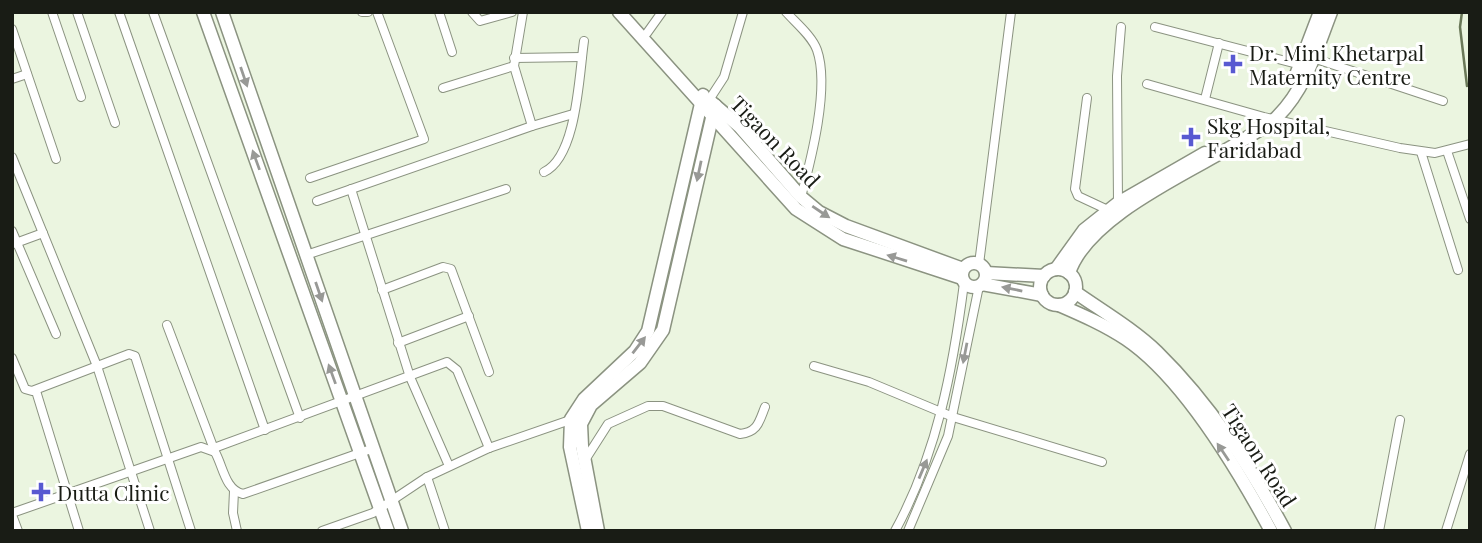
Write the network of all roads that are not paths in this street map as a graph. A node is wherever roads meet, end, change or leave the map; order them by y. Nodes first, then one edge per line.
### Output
1 (52, 12) edge
2 (77, 12) edge
3 (119, 12) edge
4 (153, 12) edge
5 (203, 12) edge
6 (222, 12) edge
7 (362, 12) edge
8 (368, 12) edge
9 (377, 12) edge
10 (439, 12) edge
11 (472, 12) edge
12 (512, 12) edge
13 (523, 12) edge
14 (619, 12) edge
15 (629, 12) edge
16 (662, 12) edge
17 (743, 12) edge
18 (786, 12) edge
19 (1011, 12) edge
20 (1320, 12) edge
21 (1331, 12) edge
22 (1121, 27) dead end
23 (1155, 27) dead end
24 (12, 29) edge
25 (647, 33) junction
26 (584, 41) dead end
27 (1219, 43) junction
28 (452, 52) dead end
29 (582, 57) junction
30 (1313, 58) junction
31 (514, 62) junction
32 (1301, 65) junction
33 (27, 74) junction
34 (12, 79) edge
35 (1147, 84) dead end
36 (443, 88) dead end
37 (81, 97) dead end
38 (1087, 99) dead end
39 (1205, 99) junction
40 (1443, 101) dead end
41 (709, 107) junction
42 (573, 114) junction
43 (1270, 118) junction
44 (115, 123) dead end
45 (531, 125) junction
46 (1470, 144) edge
47 (1447, 150) junction
48 (1421, 152) junction
49 (12, 157) edge
50 (56, 159) dead end
51 (544, 172) dead end
52 (310, 178) dead end
53 (351, 189) junction
54 (506, 189) dead end
55 (1466, 190) edge
56 (801, 197) junction
57 (317, 201) dead end
58 (1113, 206) junction
59 (1470, 219) edge
60 (12, 231) edge
61 (43, 233) junction
62 (367, 235) junction
63 (15, 243) edge
64 (306, 255) junction
65 (1458, 270) dead end
66 (1056, 273) junction
67 (963, 277) junction
68 (982, 277) junction
69 (382, 290) junction
70 (1074, 292) junction
71 (1042, 295) junction
72 (1059, 305) junction
73 (469, 316) junction
74 (167, 325) dead end
75 (56, 334) dead end
76 (398, 343) junction
77 (12, 358) edge
78 (97, 366) junction
79 (814, 366) dead end
80 (489, 372) dead end
81 (410, 377) junction
82 (36, 391) junction
83 (357, 398) junction
84 (342, 403) junction
85 (765, 407) dead end
86 (941, 411) junction
87 (953, 416) junction
88 (300, 418) junction
89 (577, 418) junction
90 (1400, 420) dead end
91 (265, 430) junction
92 (374, 448) junction
93 (489, 448) junction
94 (215, 450) junction
95 (361, 453) junction
96 (1470, 454) edge
97 (167, 458) junction
98 (584, 462) junction
99 (1102, 463) dead end
100 (449, 466) junction
101 (133, 472) junction
102 (1247, 476) junction
103 (427, 477) junction
104 (234, 491) junction
105 (67, 496) junction
106 (391, 499) junction
107 (380, 508) junction
108 (12, 514) edge
109 (18, 531) edge
110 (79, 531) edge
111 (150, 531) edge
112 (191, 531) edge
113 (237, 531) edge
114 (322, 531) edge
115 (388, 531) edge
116 (402, 531) edge
117 (445, 531) edge
118 (588, 531) edge
119 (598, 531) edge
120 (895, 531) edge
121 (908, 531) edge
122 (1271, 531) edge
123 (1285, 531) edge
124 (1379, 531) edge
125 (1446, 531) edge

1 - 37 street
2 - 44 street
3 - 91 street
4 - 88 street
84 -> 5 street
6 -> 64 street
7 - 8 street
9 - 52 street
10 - 28 street
11 - 12 street
13 - 31 street
14 - 41 street
15 - 25 street, Tigaon Road
16 - 25 street
17 - 41 street
18 - 56 street
19 - 68 street
20 - 32 street
21 - 30 street
22 - 58 street
23 - 27 street
24 - 33 street
25 - 41 street, Tigaon Road
26 - 29 street
27 - 32 street
27 - 39 street
29 - 31 street
29 - 42 street
30 - 40 street
30 - 43 street
31 - 36 street
31 - 45 street
32 - 43 street
33 - 34 street
33 - 50 street
35 - 39 street
38 - 58 street
39 - 43 street
41 - 56 street, Tigaon Road
67 -> 41 street, Tigaon Road
41 - 89 street
42 - 45 street
42 - 51 street
43 - 48 street
43 - 58 street
43 - 66 street
45 - 53 street
46 - 47 street
47 - 48 street
47 - 55 street
48 - 65 street
49 - 61 street
53 - 57 street
53 - 62 street
54 - 62 street
55 - 59 street
56 -> 67 street, Tigaon Road
58 - 66 street
60 - 63 street
61 - 63 street
61 - 78 street
62 - 64 street
62 - 69 street
63 - 75 street
64 -> 83 street
66 - 68 street
66 - 70 street
66 - 71 street
67 - 68 street
67 - 68 street
67 - 86 street
71 -> 68 street
68 -> 87 street
69 - 73 street
69 - 76 street
70 - 72 street
70 - 102 street, Tigaon Road
71 - 72 street
102 -> 72 street, Tigaon Road
73 - 76 street
73 - 80 street
74 - 94 street
76 - 81 street
77 - 82 street
78 - 82 street
78 - 97 street
78 - 101 street
79 - 86 street
81 - 83 street
81 - 93 street
81 - 100 street
82 - 105 street
83 - 84 street
83 - 92 street
84 - 88 street
84 - 95 street
85 - 98 street
86 - 87 street
120 -> 86 street
87 - 99 street
87 - 121 street
88 - 91 street
89 - 93 street
89 - 98 street
89 - 118 street
90 - 124 street
91 - 94 street
92 - 95 street
92 - 106 street
93 - 100 street
94 - 97 street
94 - 104 street
95 - 104 street
95 - 107 street
96 - 125 street
97 - 101 street
97 - 112 street
98 - 119 street
100 - 103 street
101 - 105 street
101 - 111 street
102 - 122 street, Tigaon Road
102 - 123 street, Tigaon Road
103 - 106 street
103 - 117 street
104 - 113 street
105 - 108 street
105 - 110 street
106 - 107 street
106 - 116 street
107 - 114 street
107 - 115 street
108 - 109 street

